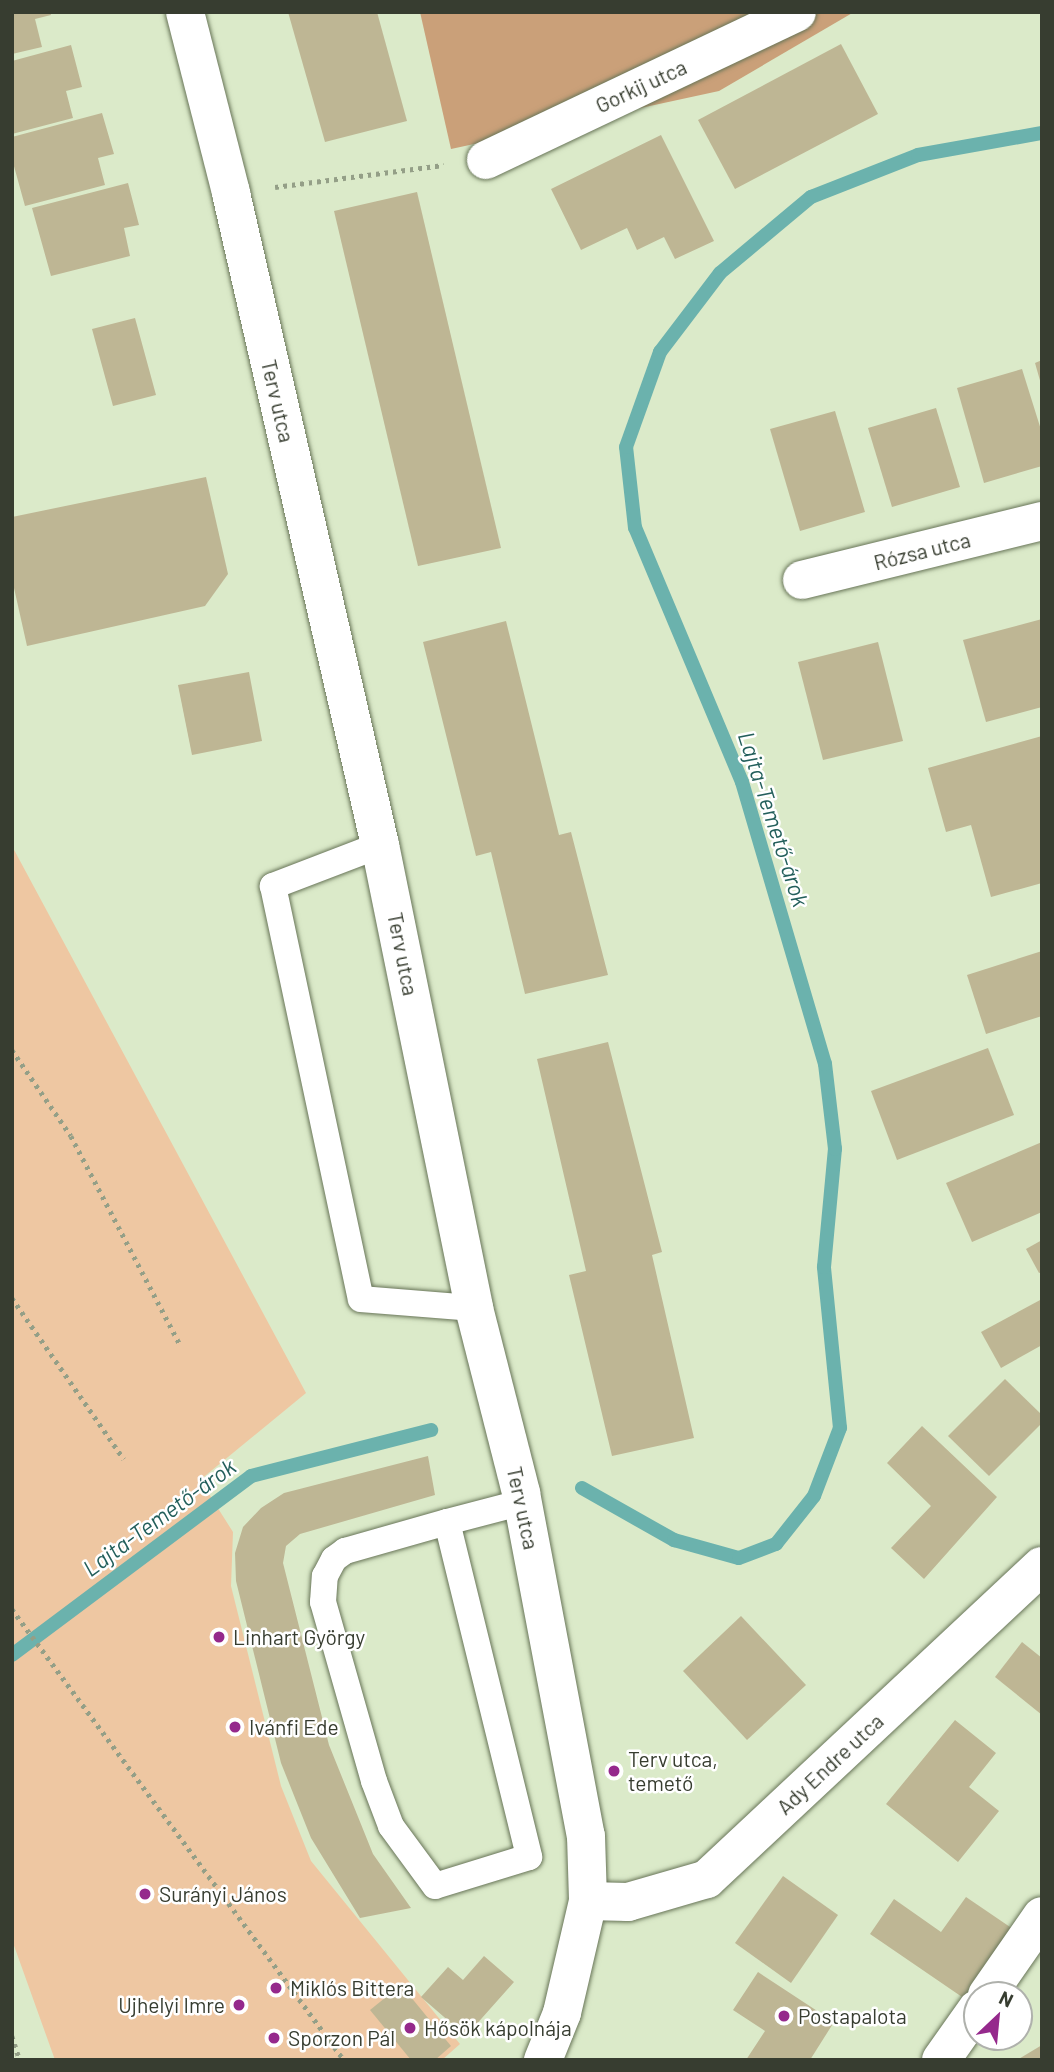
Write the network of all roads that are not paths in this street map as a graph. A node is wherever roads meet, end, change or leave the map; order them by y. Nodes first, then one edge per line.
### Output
1 (185, 12) edge
2 (797, 12) edge
3 (486, 160) road end
4 (1042, 522) edge
5 (802, 580) dead end
6 (380, 845) junction
7 (474, 1308) junction
8 (523, 1503) junction
9 (447, 1522) junction
10 (1042, 1566) edge
11 (588, 1901) junction
12 (1042, 1916) edge
13 (997, 1981) edge
14 (963, 2029) edge
15 (543, 2060) edge
16 (942, 2060) edge

1 - 6 street, Terv utca
2 - 3 street, Gorkij utca
4 - 5 street, Rózsa utca
6 - 7 street, Terv utca
6 - 7 lane
7 - 8 street, Terv utca
8 - 9 lane
8 - 11 street, Terv utca
9 - 9 lane
10 - 11 street, Ady Endre utca
11 - 15 street, Terv utca
12 - 13 street
14 - 16 street

